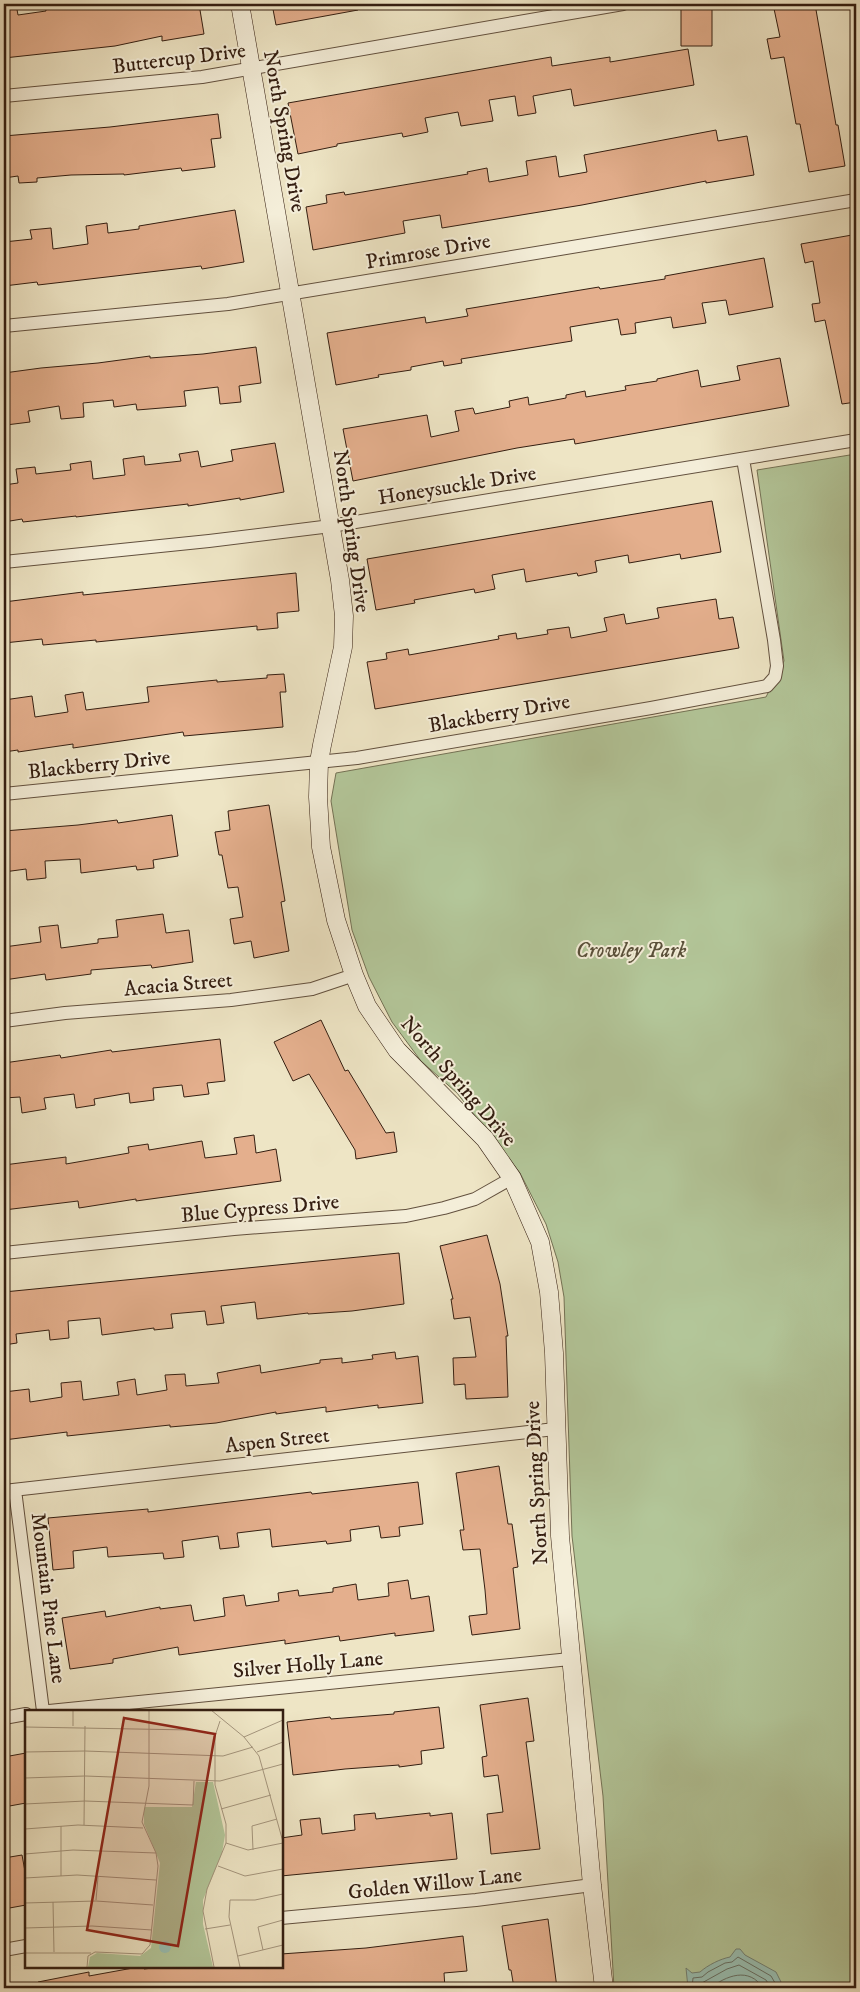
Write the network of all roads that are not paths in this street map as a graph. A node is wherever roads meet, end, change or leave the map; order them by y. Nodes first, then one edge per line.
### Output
1 (240, 4) edge
2 (623, 4) edge
3 (251, 70) junction
4 (4, 96) edge
5 (856, 200) edge
6 (291, 294) junction
7 (4, 326) edge
8 (856, 440) edge
9 (742, 459) junction
10 (331, 526) junction
11 (4, 562) edge
12 (319, 762) junction
13 (4, 794) edge
14 (354, 975) junction
15 (4, 1021) edge
16 (512, 1178) junction
17 (4, 1253) edge
18 (555, 1429) junction
19 (10, 1490) edge
20 (570, 1659) junction
21 (43, 1710) edge
22 (59, 1710) edge
23 (25, 1714) edge
24 (4, 1718) edge
25 (592, 1885) junction
26 (282, 1918) edge
27 (25, 1946) edge
28 (4, 1950) edge
29 (604, 1988) edge

1 - 3 street, North Spring Drive
2 - 3 street, Buttercup Drive
3 - 4 street, Buttercup Drive
3 - 6 street, North Spring Drive
5 - 6 street, Primrose Drive
6 - 7 street, Primrose Drive
6 - 10 street, North Spring Drive
8 - 9 street, Honeysuckle Drive
9 - 10 street, Honeysuckle Drive
9 - 12 street, Blackberry Drive
10 - 11 street, Honeysuckle Drive
10 - 12 street, North Spring Drive
12 - 13 street, Blackberry Drive
12 - 14 street, North Spring Drive
14 - 15 street, Acacia Street
14 - 16 street, North Spring Drive
16 - 17 street, Blue Cypress Drive
16 - 18 street, North Spring Drive
18 - 19 street, Aspen Street
18 - 20 street, North Spring Drive
19 - 21 street, Mountain Pine Lane
20 - 22 street, Silver Holly Lane
20 - 25 street, North Spring Drive
23 - 24 street
25 - 26 street, Golden Willow Lane
25 - 29 street, North Spring Drive
27 - 28 street

